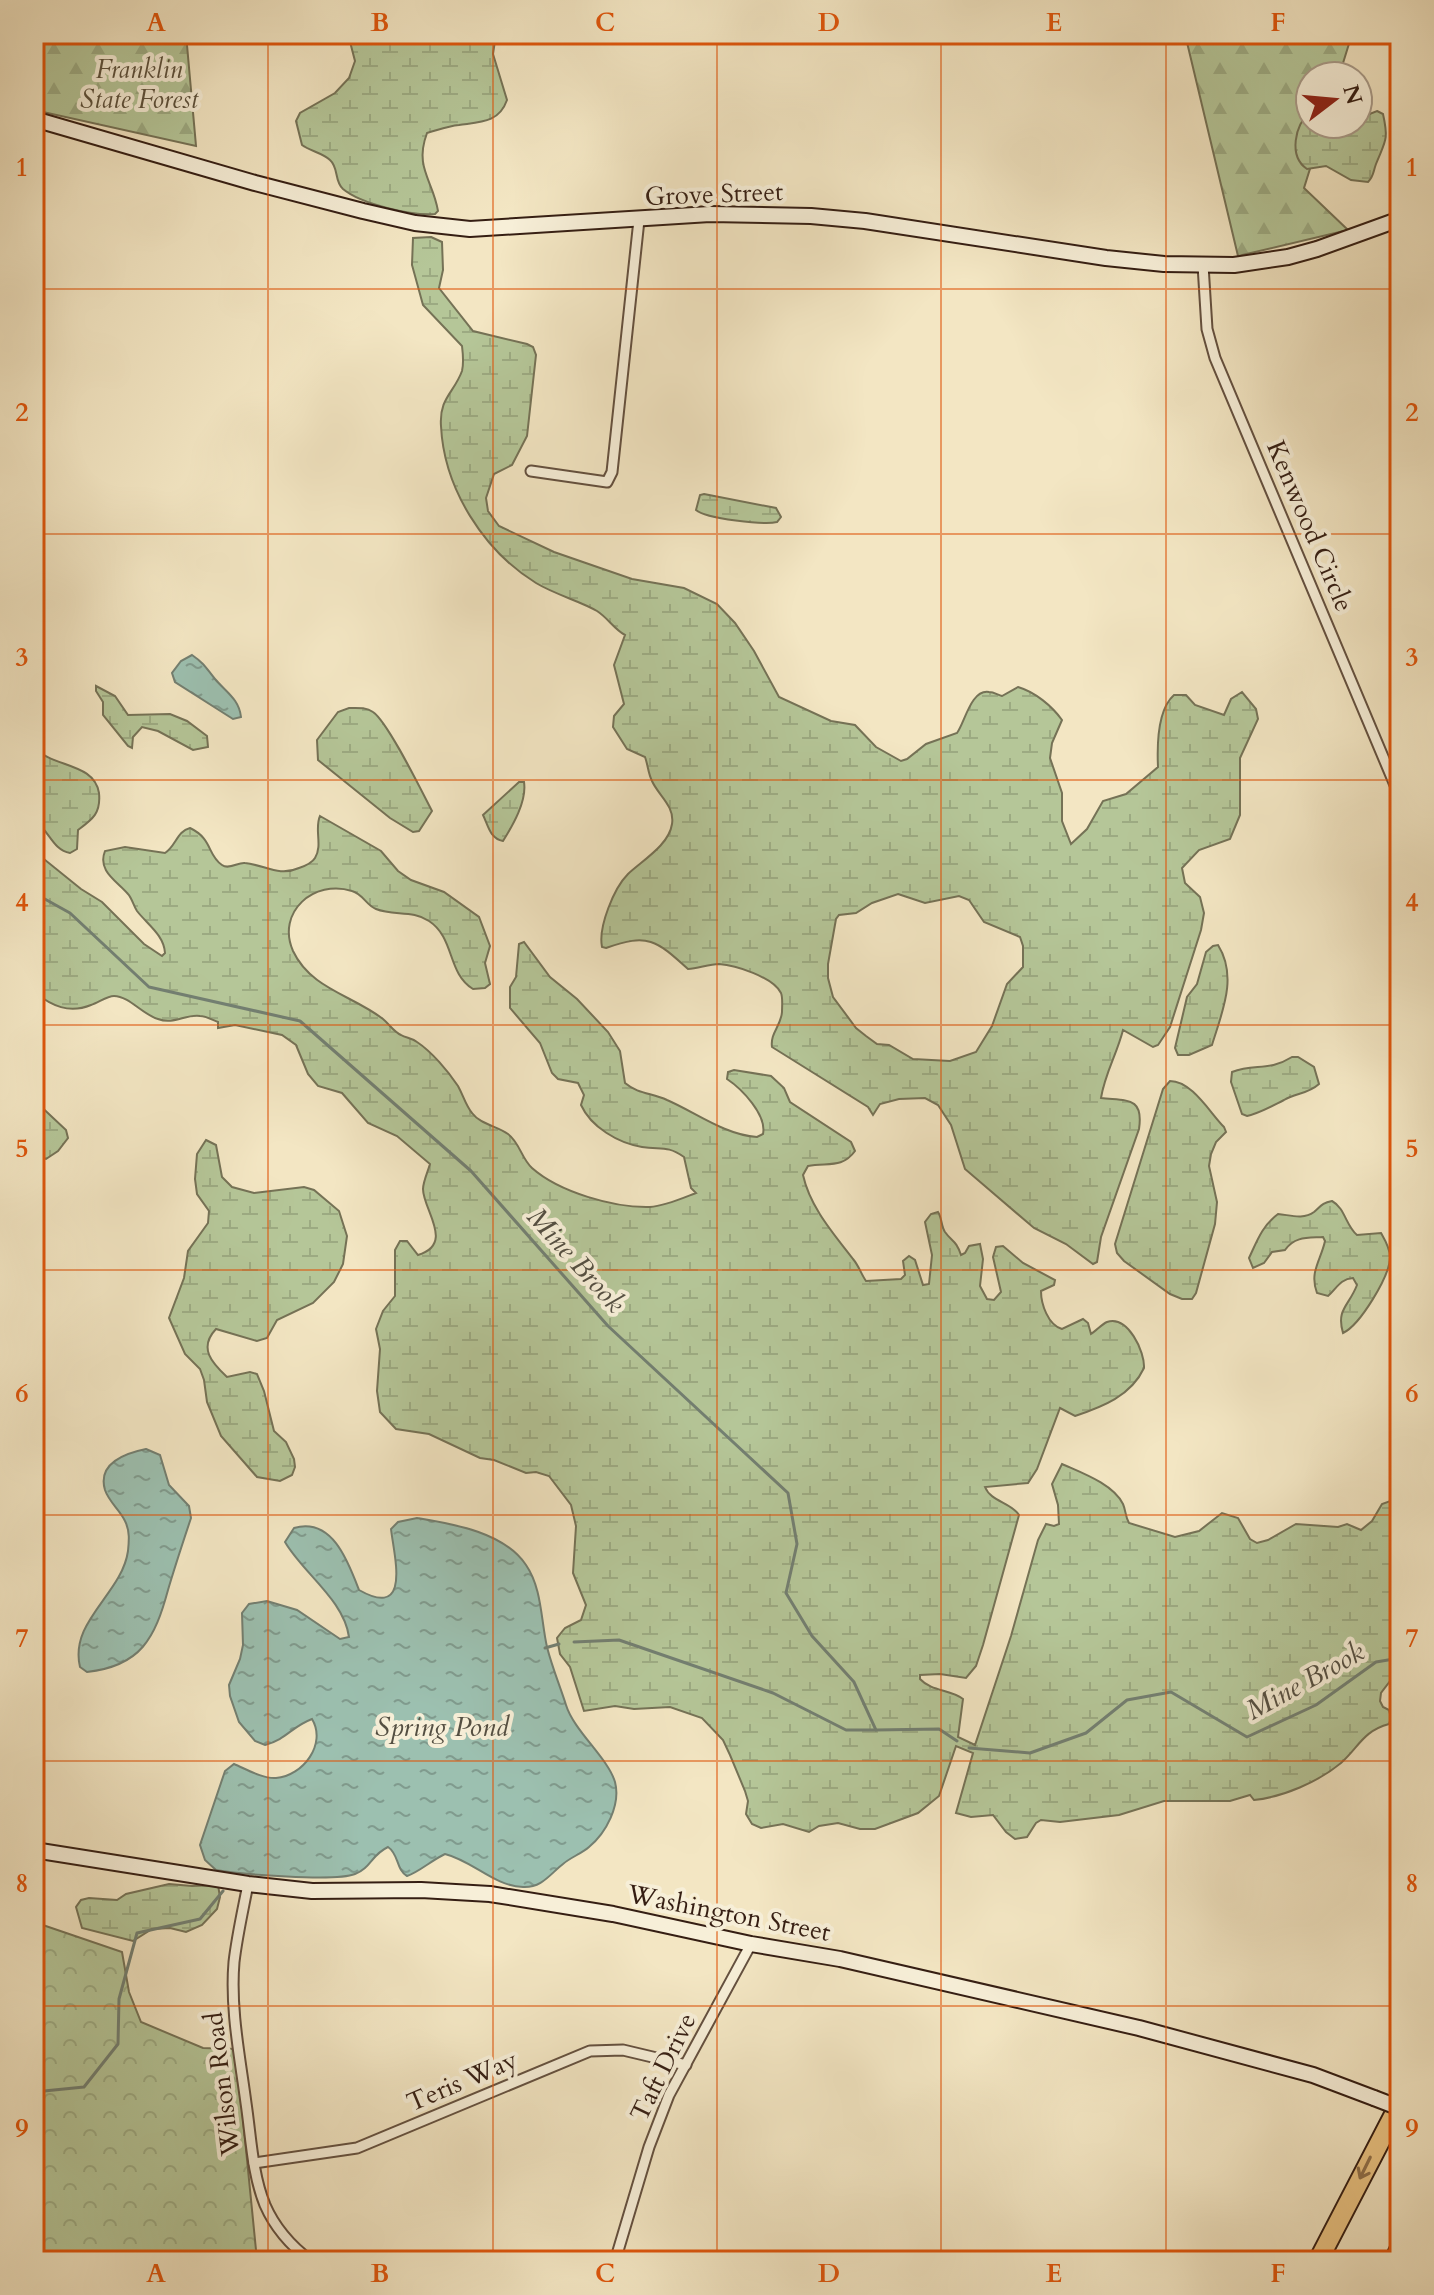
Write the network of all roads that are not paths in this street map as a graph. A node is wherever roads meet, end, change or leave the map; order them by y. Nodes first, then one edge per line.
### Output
1 (34, 119) edge
2 (1400, 219) edge
3 (639, 220) junction
4 (1203, 265) junction
5 (531, 471) dead end
6 (1400, 797) edge
7 (34, 1850) edge
8 (248, 1884) junction
9 (751, 1944) junction
10 (686, 2065) junction
11 (1400, 2105) edge
12 (254, 2163) junction
13 (1400, 2248) edge
14 (311, 2261) edge
15 (615, 2261) edge
16 (1318, 2261) edge
17 (1394, 2261) edge

1 - 3 main road, Grove Street
2 - 4 main road, Grove Street
3 - 4 main road, Grove Street
3 - 5 street
4 - 6 street, Kenwood Circle
7 - 8 main road, Washington Street
8 - 9 main road, Washington Street
8 - 12 street, Wilson Road
9 - 10 street, Taft Drive
9 - 11 main road, Washington Street, bridge
10 - 12 street, Teris Way
10 - 15 street, Taft Drive
11 -> 16 highway
12 - 14 street, Wilson Road
13 - 17 highway

